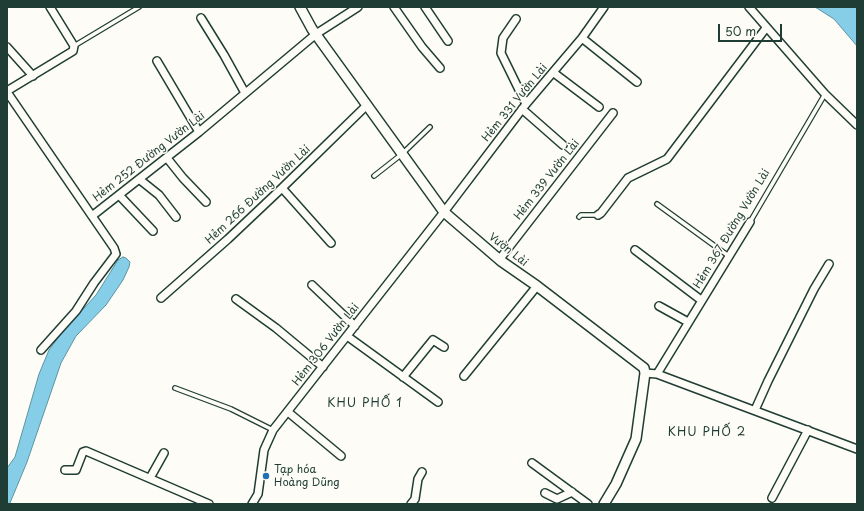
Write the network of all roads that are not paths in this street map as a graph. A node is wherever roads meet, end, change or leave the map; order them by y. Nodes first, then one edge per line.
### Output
1 (50, 7) edge
2 (139, 7) edge
3 (300, 7) edge
4 (358, 7) edge
5 (394, 7) edge
6 (425, 7) edge
7 (604, 7) edge
8 (749, 7) edge
9 (200, 18) dead end
10 (516, 19) dead end
11 (766, 28) junction
12 (316, 34) junction
13 (582, 38) junction
14 (448, 41) dead end
15 (7, 46) edge
16 (74, 46) junction
17 (157, 61) dead end
18 (440, 68) dead end
19 (554, 72) junction
20 (33, 76) junction
21 (637, 82) dead end
22 (7, 92) edge
23 (245, 93) junction
24 (825, 94) junction
25 (367, 105) junction
26 (524, 107) junction
27 (598, 107) dead end
28 (613, 113) dead end
29 (857, 125) edge
30 (430, 127) dead end
31 (199, 132) junction
32 (563, 145) dead end
33 (402, 154) junction
34 (167, 158) junction
35 (374, 176) dead end
36 (140, 179) junction
37 (282, 188) junction
38 (120, 195) junction
39 (206, 202) dead end
40 (656, 204) dead end
41 (444, 212) junction
42 (598, 215) joint
43 (92, 216) junction
44 (176, 217) dead end
45 (578, 217) dead end
46 (750, 222) joint
47 (153, 232) dead end
48 (331, 243) dead end
49 (635, 250) dead end
50 (730, 257) junction
51 (499, 260) junction
52 (829, 264) dead end
53 (312, 285) dead end
54 (537, 286) junction
55 (161, 298) dead end
56 (236, 299) dead end
57 (701, 300) junction
58 (659, 306) dead end
59 (688, 322) junction
60 (355, 326) junction
61 (347, 336) junction
62 (444, 347) dead end
63 (41, 350) dead end
64 (323, 367) junction
65 (645, 373) junction
66 (656, 374) junction
67 (464, 376) dead end
68 (404, 377) junction
69 (176, 388) dead end
70 (438, 402) dead end
71 (755, 410) junction
72 (288, 412) junction
73 (273, 430) junction
74 (807, 433) junction
75 (857, 449) edge
76 (164, 453) dead end
77 (341, 456) dead end
78 (532, 462) dead end
79 (65, 470) dead end
80 (422, 472) dead end
81 (150, 478) junction
82 (572, 492) junction
83 (545, 493) dead end
84 (772, 498) dead end
85 (255, 503) edge
86 (209, 504) edge
87 (412, 504) edge
88 (588, 504) edge
89 (604, 504) edge

1 - 16 street
2 - 16 lane
3 - 12 main road, Vườn Lài
4 - 12 street, Hẻm 252 Đường Vườn Lài
5 - 18 street
6 - 14 street
7 - 13 street, Hẻm 331 Vườn Lài
8 - 11 street
9 - 23 street
10 - 26 street
11 - 24 street
11 - 42 street
12 - 23 street, Hẻm 252 Đường Vườn Lài
12 - 25 main road, Vườn Lài
13 - 19 street, Hẻm 331 Vườn Lài
13 - 21 street
15 - 20 street
16 - 20 street
17 - 31 street
19 - 26 street, Hẻm 331 Vườn Lài
19 - 27 street
20 - 22 street
22 - 43 street, Hẻm 252 Đường Vườn Lài
23 - 31 street, Hẻm 252 Đường Vườn Lài
24 - 29 street
24 - 46 lane, Hẻm 367 Đường Vườn Lài
25 - 33 main road, Vườn Lài
25 - 37 street, Hẻm 266 Đường Vườn Lài
26 - 32 street
26 - 41 street, Hẻm 331 Vườn Lài
28 - 51 street, Hẻm 339 Vườn Lài
30 - 33 lane
31 - 34 street, Hẻm 252 Đường Vườn Lài
33 - 35 lane
33 - 41 main road, Vườn Lài
34 - 36 street, Hẻm 252 Đường Vườn Lài
34 - 39 street
36 - 38 street, Hẻm 252 Đường Vườn Lài
36 - 44 street
37 - 48 street
37 - 55 street, Hẻm 266 Đường Vườn Lài
38 - 43 street, Hẻm 252 Đường Vườn Lài
38 - 47 street
40 - 50 lane
41 - 51 main road, Vườn Lài
41 - 60 street, Hẻm 306 Vườn Lài
42 - 45 lane
43 - 63 street
46 - 50 street, Hẻm 367 Đường Vườn Lài
49 - 57 street
50 - 57 street, Hẻm 367 Đường Vườn Lài
51 - 54 main road, Vườn Lài
52 - 71 street
53 - 60 street
54 - 65 main road, Vườn Lài
54 - 67 street
56 - 64 street
57 - 59 street, Hẻm 367 Đường Vườn Lài
58 - 59 street
59 - 66 street, Hẻm 367 Đường Vườn Lài
60 - 61 street, Hẻm 306 Vườn Lài
61 - 64 street, Hẻm 306 Vườn Lài
61 - 68 street
62 - 68 street
64 - 72 street, Hẻm 306 Vườn Lài
65 - 66 street
65 - 89 main road
66 - 71 street
68 - 70 street
69 - 73 lane
71 - 74 street
72 - 73 street, Hẻm 306 Vườn Lài
72 - 77 street
73 - 85 street, Hẻm 306 Vườn Lài
74 - 75 street
74 - 84 street
76 - 81 street
78 - 82 street
79 - 81 street
80 - 87 street
81 - 86 street
82 - 83 street
82 - 88 street

